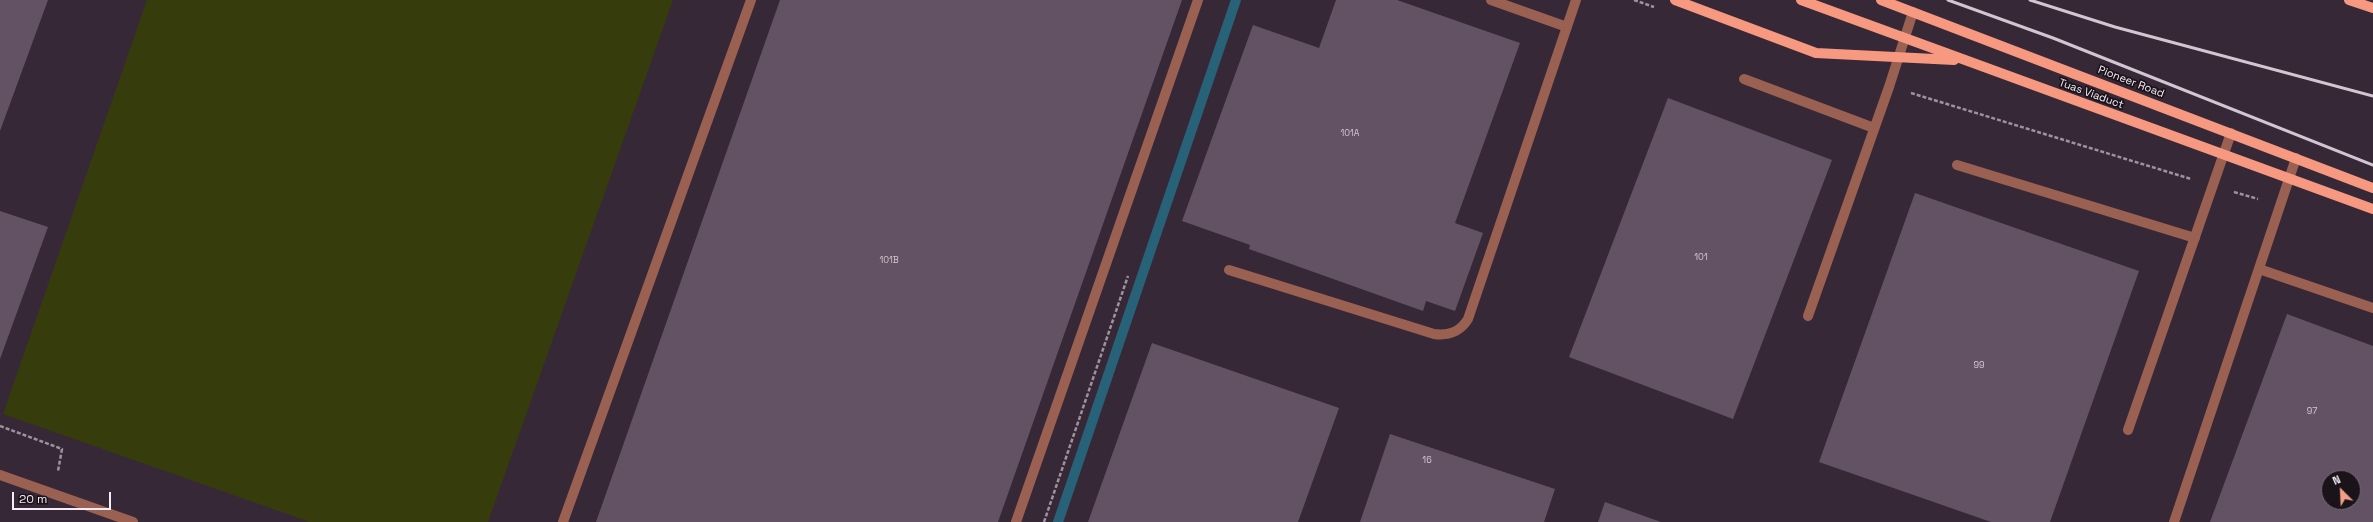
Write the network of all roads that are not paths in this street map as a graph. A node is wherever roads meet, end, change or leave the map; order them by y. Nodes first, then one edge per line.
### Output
1 (751, 0) edge
2 (1198, 0) edge
3 (1491, 0) edge
4 (1576, 0) edge
5 (1675, 0) edge
6 (1801, 0) edge
7 (1881, 0) edge
8 (2349, 0) edge
9 (2373, 8) edge
10 (1913, 12) junction
11 (1567, 27) junction
12 (1964, 60) junction
13 (1744, 79) dead end
14 (1874, 128) junction
15 (2231, 133) junction
16 (2296, 158) junction
17 (1957, 165) dead end
18 (2373, 188) edge
19 (2373, 209) edge
20 (2195, 238) junction
21 (2259, 269) junction
22 (1230, 270) dead end
23 (2373, 308) edge
24 (1808, 316) dead end
25 (2128, 430) dead end
26 (0, 475) edge
27 (133, 522) edge
28 (563, 522) edge
29 (1016, 522) edge
30 (2174, 522) edge

1 - 28 street
2 - 29 street
3 - 11 street
4 - 11 street
5 - 12 main road, bridge
6 - 12 main road, Tuas Viaduct, bridge
7 - 10 main road, Pioneer Road
8 - 9 main road
10 - 14 street
10 - 15 main road, Pioneer Road
11 - 22 street
12 - 19 main road, Tuas Viaduct, bridge
13 - 14 street
14 - 24 street
15 - 16 main road, Pioneer Road
15 - 20 street
16 - 18 main road, Pioneer Road
16 - 21 street
17 - 20 street
20 - 25 street
21 - 23 street
21 - 30 street
26 - 27 street

